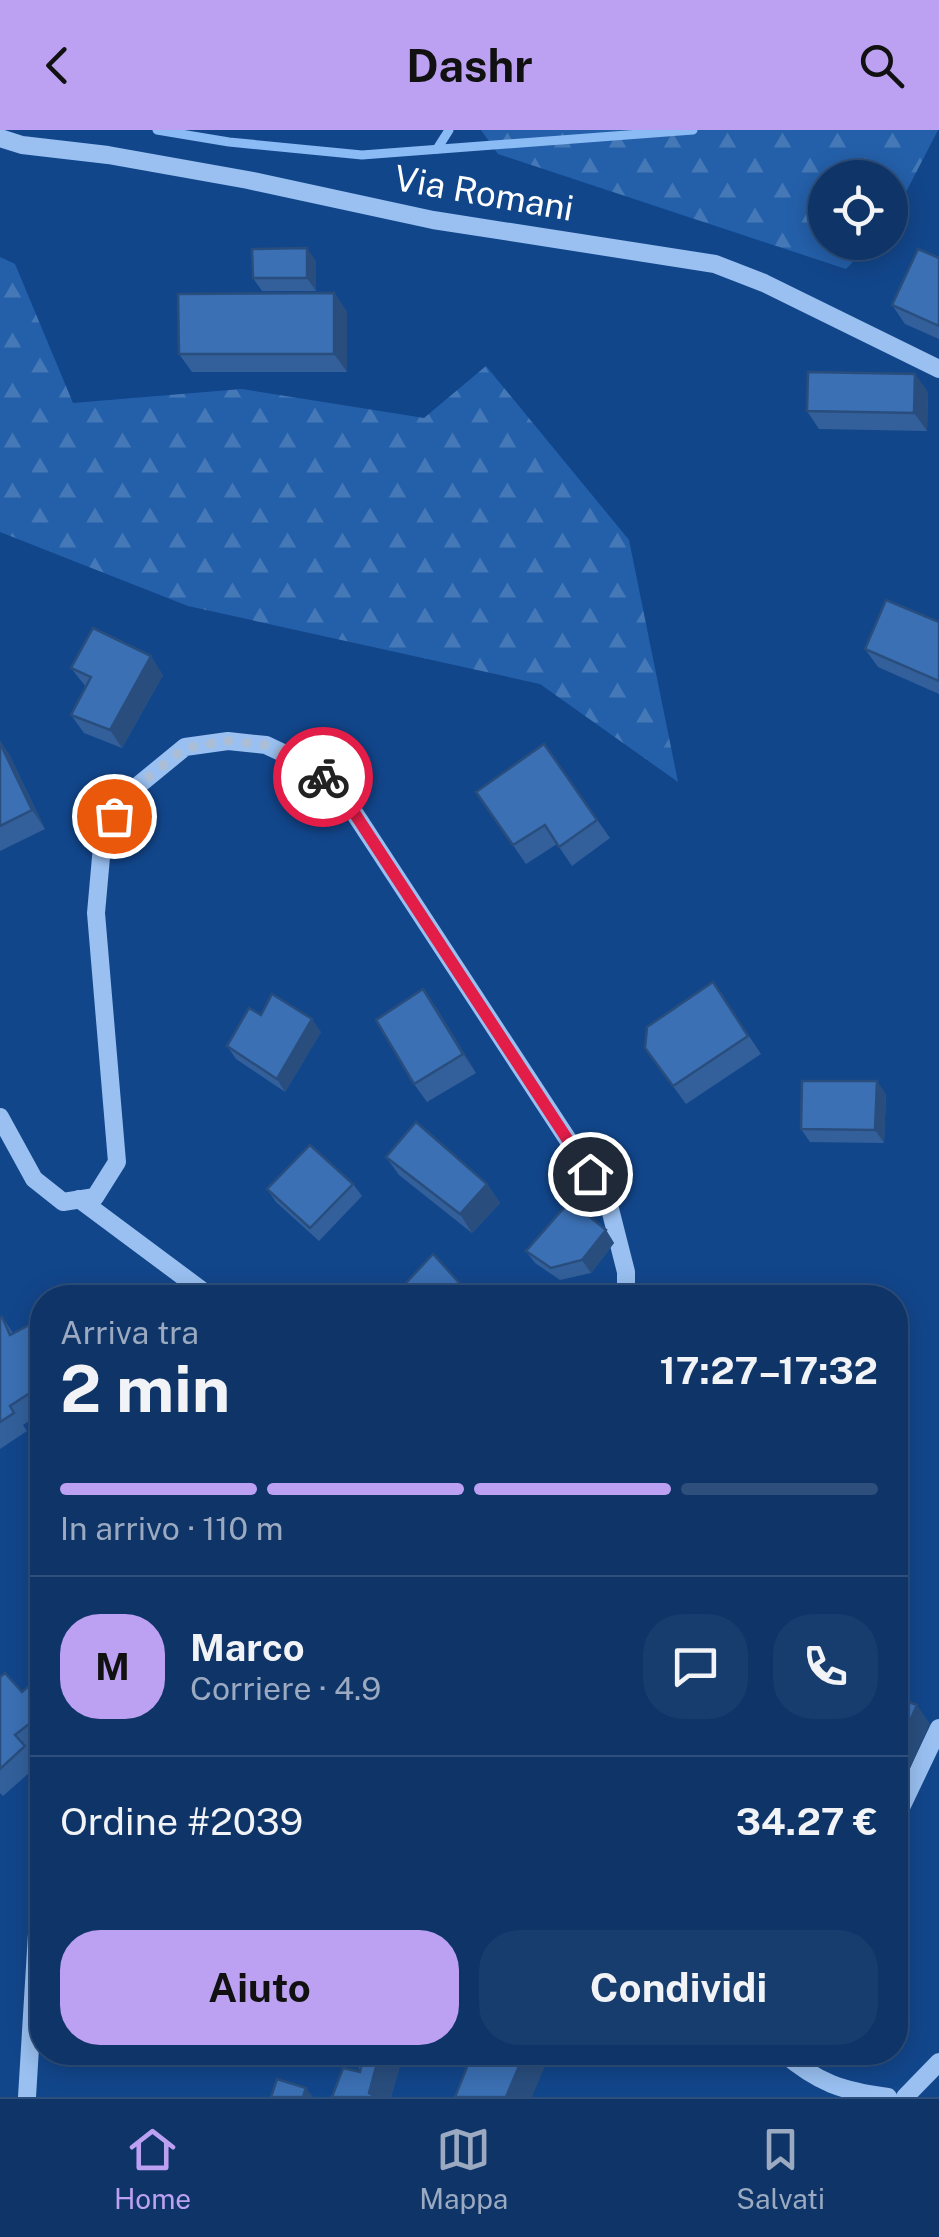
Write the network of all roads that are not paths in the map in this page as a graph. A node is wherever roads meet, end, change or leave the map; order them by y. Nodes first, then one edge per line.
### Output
1 (27, 136) edge
2 (0, 138) edge
3 (939, 369) edge
4 (0, 1117) edge
5 (80, 1199) junction
6 (195, 1285) edge
7 (626, 1285) edge
8 (939, 1728) edge
9 (908, 1793) edge
10 (30, 2048) edge
11 (939, 2062) edge
12 (799, 2065) edge
13 (813, 2076) junction
14 (27, 2097) edge
15 (826, 2097) edge
16 (888, 2097) edge
17 (904, 2097) edge

1 - 2 street, Via Romani
1 - 3 street, Via Romani
4 - 5 street
5 - 6 street
5 - 7 street
8 - 9 street
10 - 14 street
11 - 17 street
12 - 13 street
13 - 15 street
13 - 16 street

